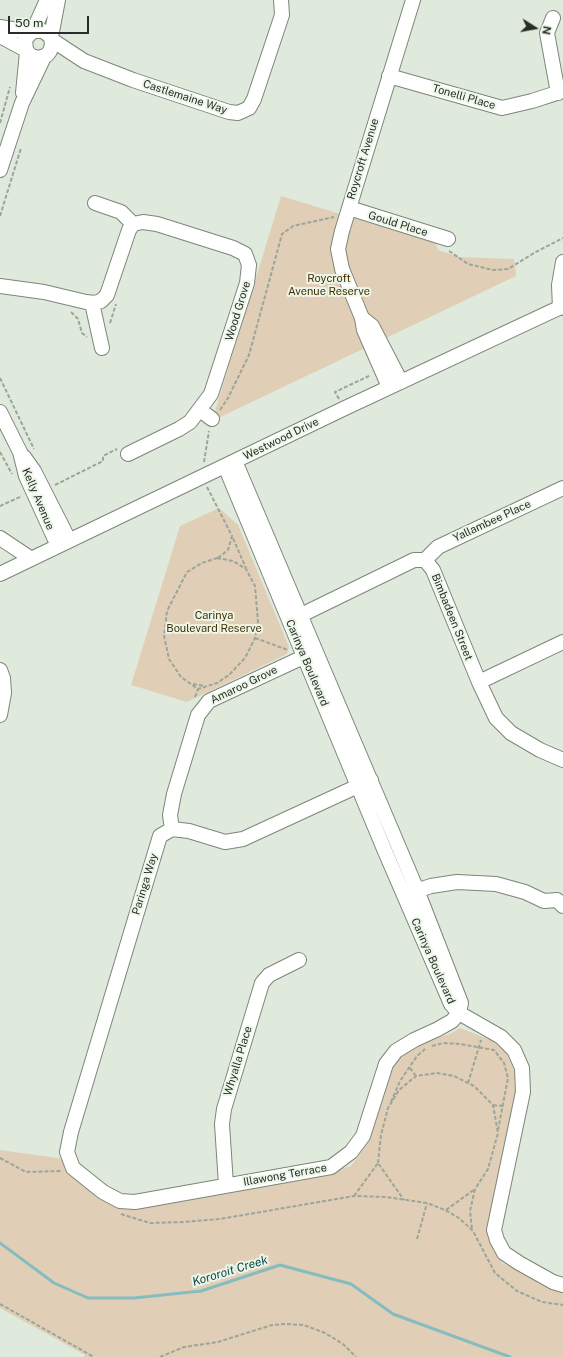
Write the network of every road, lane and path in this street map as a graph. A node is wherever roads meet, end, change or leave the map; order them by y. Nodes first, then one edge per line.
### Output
1 (47, 0) edge
2 (58, 0) edge
3 (413, 0) edge
4 (284, 1) edge
5 (553, 18) dead end
6 (0, 27) edge
7 (32, 32) junction
8 (0, 36) edge
9 (51, 38) junction
10 (27, 51) junction
11 (45, 56) junction
12 (84, 61) junction
13 (388, 76) junction
14 (560, 92) edge
15 (22, 103) junction
16 (0, 170) edge
17 (95, 203) dead end
18 (348, 208) junction
19 (337, 216) dead end
20 (133, 224) junction
21 (563, 238) edge
22 (448, 240) joint
23 (563, 262) edge
24 (0, 286) edge
25 (117, 299) dead end
26 (92, 303) junction
27 (561, 307) edge
28 (65, 310) dead end
29 (101, 342) junction
30 (374, 374) dead end
31 (395, 384) junction
32 (343, 409) junction
33 (200, 410) junction
34 (0, 412) edge
35 (212, 419) junction
36 (126, 450) joint
37 (230, 463) junction
38 (202, 476) junction
39 (52, 487) dead end
40 (563, 488) edge
41 (24, 495) dead end
42 (0, 506) edge
43 (232, 536) junction
44 (0, 538) edge
45 (63, 543) junction
46 (30, 558) junction
47 (217, 558) junction
48 (425, 560) junction
49 (246, 569) junction
50 (0, 574) edge
51 (295, 618) junction
52 (255, 638) junction
53 (563, 642) edge
54 (305, 653) junction
55 (0, 670) edge
56 (479, 682) junction
57 (0, 715) edge
58 (563, 760) edge
59 (364, 782) junction
60 (172, 829) junction
61 (411, 893) junction
62 (561, 900) edge
63 (299, 960) dead end
64 (459, 1014) junction
65 (484, 1028) junction
66 (480, 1046) junction
67 (410, 1068) junction
68 (416, 1076) junction
69 (468, 1083) junction
70 (493, 1105) junction
71 (503, 1106) junction
72 (388, 1108) junction
73 (498, 1133) junction
74 (67, 1152) joint
75 (0, 1158) edge
76 (378, 1164) junction
77 (62, 1171) dead end
78 (226, 1185) junction
79 (474, 1189) junction
80 (354, 1196) junction
81 (404, 1200) junction
82 (427, 1204) junction
83 (445, 1210) junction
84 (117, 1213) dead end
85 (473, 1231) junction
86 (416, 1239) dead end
87 (563, 1285) edge
88 (0, 1304) edge
89 (563, 1305) edge
90 (94, 1357) edge
91 (160, 1357) edge
92 (356, 1357) edge

1 - 7 street
2 - 9 street
3 - 13 street, Roycroft Avenue
4 - 12 street, Castlemaine Way
5 - 14 street
6 - 7 street
7 - 9 street
7 - 10 street
8 - 10 street
9 - 11 street
9 - 12 street, Castlemaine Way
10 - 11 street
10 - 15 street
11 - 12 street, Castlemaine Way
11 - 15 street
13 - 14 street, Tonelli Place
13 - 18 street, Roycroft Avenue
15 - 16 street
17 - 20 street
18 - 22 street, Gould Place
18 - 31 street, Roycroft Avenue
19 - 35 path
20 - 26 street
20 - 33 street, Wood Grove
21 - 22 path
23 - 27 street
24 - 26 street
25 - 29 path
26 - 29 street
27 - 31 street, Westwood Drive
28 - 29 path
30 - 32 path
31 - 32 street, Westwood Drive
32 - 37 street, Westwood Drive
33 - 35 street
33 - 36 street, Wood Grove
34 - 45 street, Kelly Avenue
35 - 38 path
36 - 39 path
37 - 38 street, Westwood Drive
37 - 51 street, Carinya Boulevard
38 - 43 path
38 - 45 street, Westwood Drive
40 - 48 street, Yallambee Place
41 - 42 path
43 - 47 path
43 - 49 path
44 - 46 street
45 - 46 street, Westwood Drive
46 - 50 street, Westwood Drive
47 - 49 path
47 - 52 path
48 - 51 street
48 - 56 street, Bimbadeen Street
49 - 52 path
51 - 54 street, Carinya Boulevard
52 - 54 path
53 - 56 street
54 - 59 street, Carinya Boulevard
54 - 60 street, Amaroo Grove
55 - 57 street
56 - 58 street, Bimbadeen Street
59 - 60 street
59 - 61 street, Carinya Boulevard
60 - 74 street, Paringa Way
61 - 62 street
61 - 64 street, Carinya Boulevard
63 - 78 street, Whyalla Place
64 - 65 street
64 - 78 street, Illawong Terrace
65 - 66 path
65 - 87 street
66 - 67 path
66 - 69 path
66 - 71 path
67 - 68 path
67 - 72 path
68 - 69 path
68 - 72 path
69 - 70 path
70 - 71 path
70 - 73 path
71 - 73 path
72 - 76 path
73 - 79 path
74 - 78 street, Illawong Terrace
75 - 77 path
76 - 80 path
76 - 81 path
79 - 83 path
79 - 85 path
80 - 81 path
80 - 84 path
81 - 82 path
82 - 83 path
82 - 86 path
83 - 85 path
85 - 89 path
88 - 90 path
91 - 92 path

